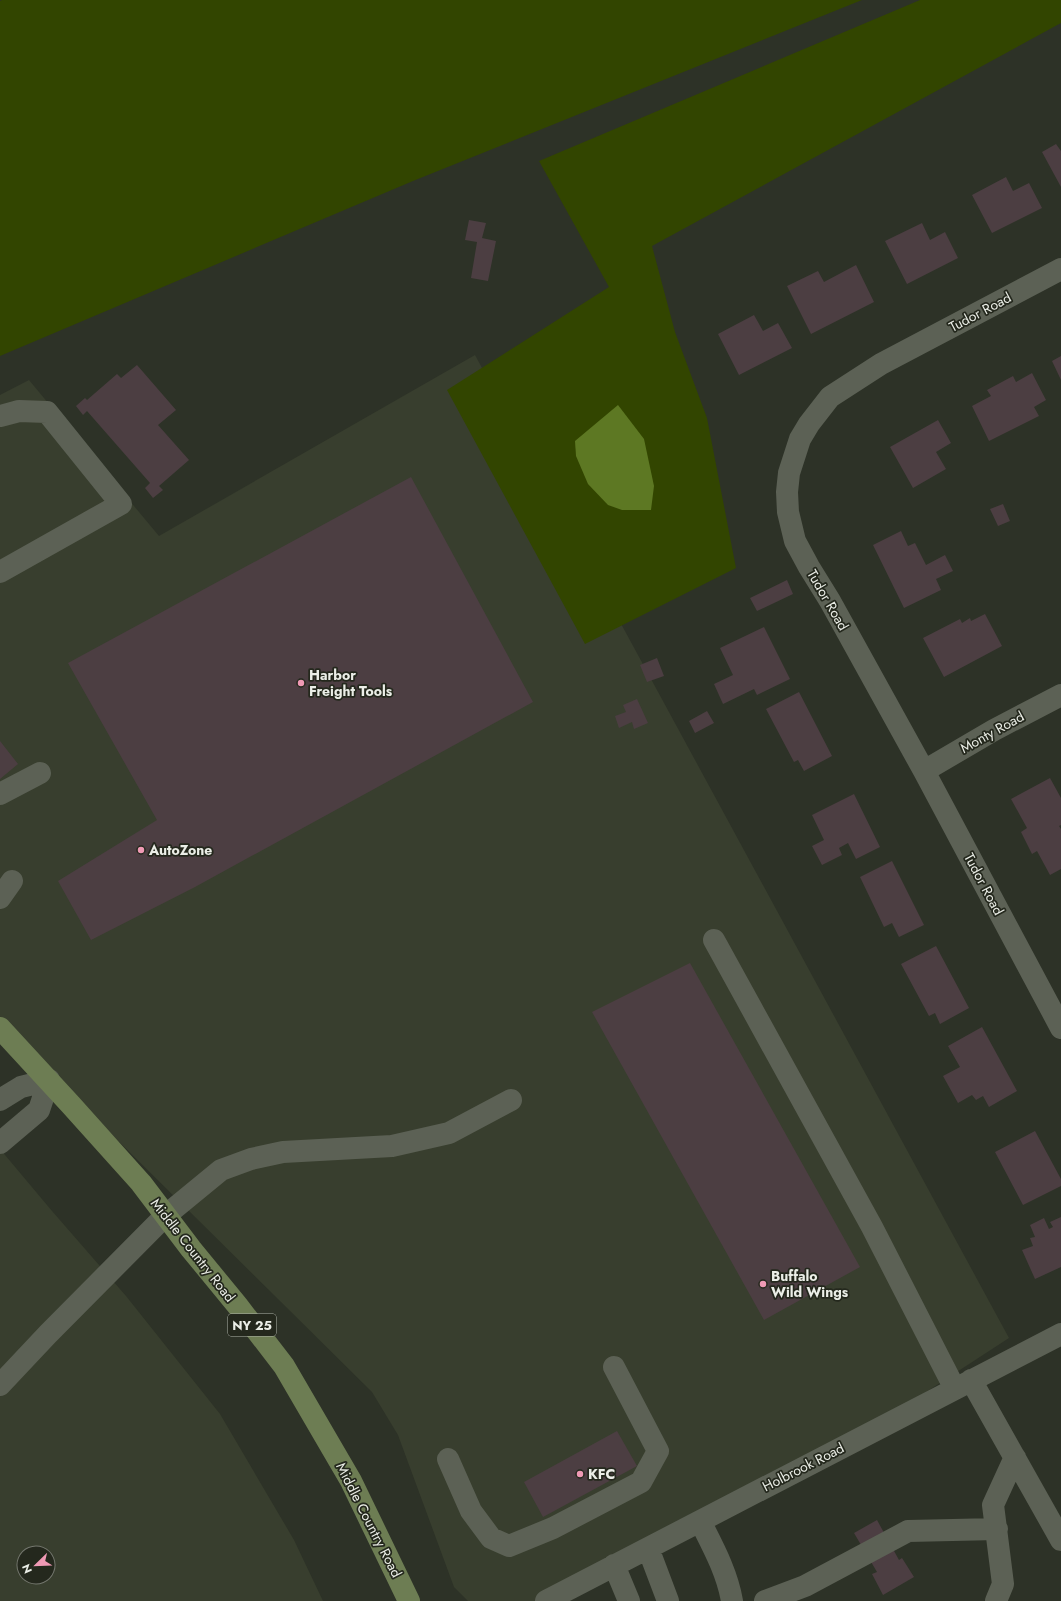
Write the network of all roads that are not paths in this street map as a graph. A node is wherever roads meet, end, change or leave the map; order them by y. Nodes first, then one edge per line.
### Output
1 (1061, 269) edge
2 (0, 416) edge
3 (0, 572) edge
4 (1061, 695) edge
5 (924, 771) junction
6 (40, 773) dead end
7 (0, 794) edge
8 (0, 884) edge
9 (0, 898) edge
10 (714, 940) dead end
11 (0, 1028) edge
12 (1061, 1028) edge
13 (48, 1080) junction
14 (0, 1100) edge
15 (511, 1100) dead end
16 (0, 1143) edge
17 (165, 1216) junction
18 (1061, 1334) edge
19 (614, 1367) dead end
20 (0, 1384) edge
21 (963, 1385) junction
22 (1015, 1457) junction
23 (448, 1459) dead end
24 (700, 1521) junction
25 (997, 1530) junction
26 (1061, 1540) edge
27 (648, 1548) junction
28 (614, 1565) junction
29 (409, 1601) edge
30 (546, 1601) edge
31 (629, 1601) edge
32 (668, 1601) edge
33 (732, 1601) edge
34 (765, 1601) edge
35 (996, 1601) edge

1 - 5 street, Tudor Road
2 - 3 street
4 - 5 street, Monty Road
5 - 12 street, Tudor Road
6 - 7 street
8 - 9 street
10 - 21 street
11 - 13 main road, Middle Country Road / NY 25
13 - 14 street
13 - 16 street
13 - 17 main road, Middle Country Road / NY 25
15 - 17 street
17 - 20 street
17 - 29 main road, Middle Country Road / NY 25
18 - 21 street, Holbrook Road
19 - 23 street
21 - 22 street
21 - 24 street, Holbrook Road
22 - 25 street
22 - 26 street
24 - 27 street, Holbrook Road
24 - 33 street
25 - 34 street
25 - 35 street
27 - 28 street, Holbrook Road
27 - 32 street
28 - 30 street, Holbrook Road
28 - 31 street

